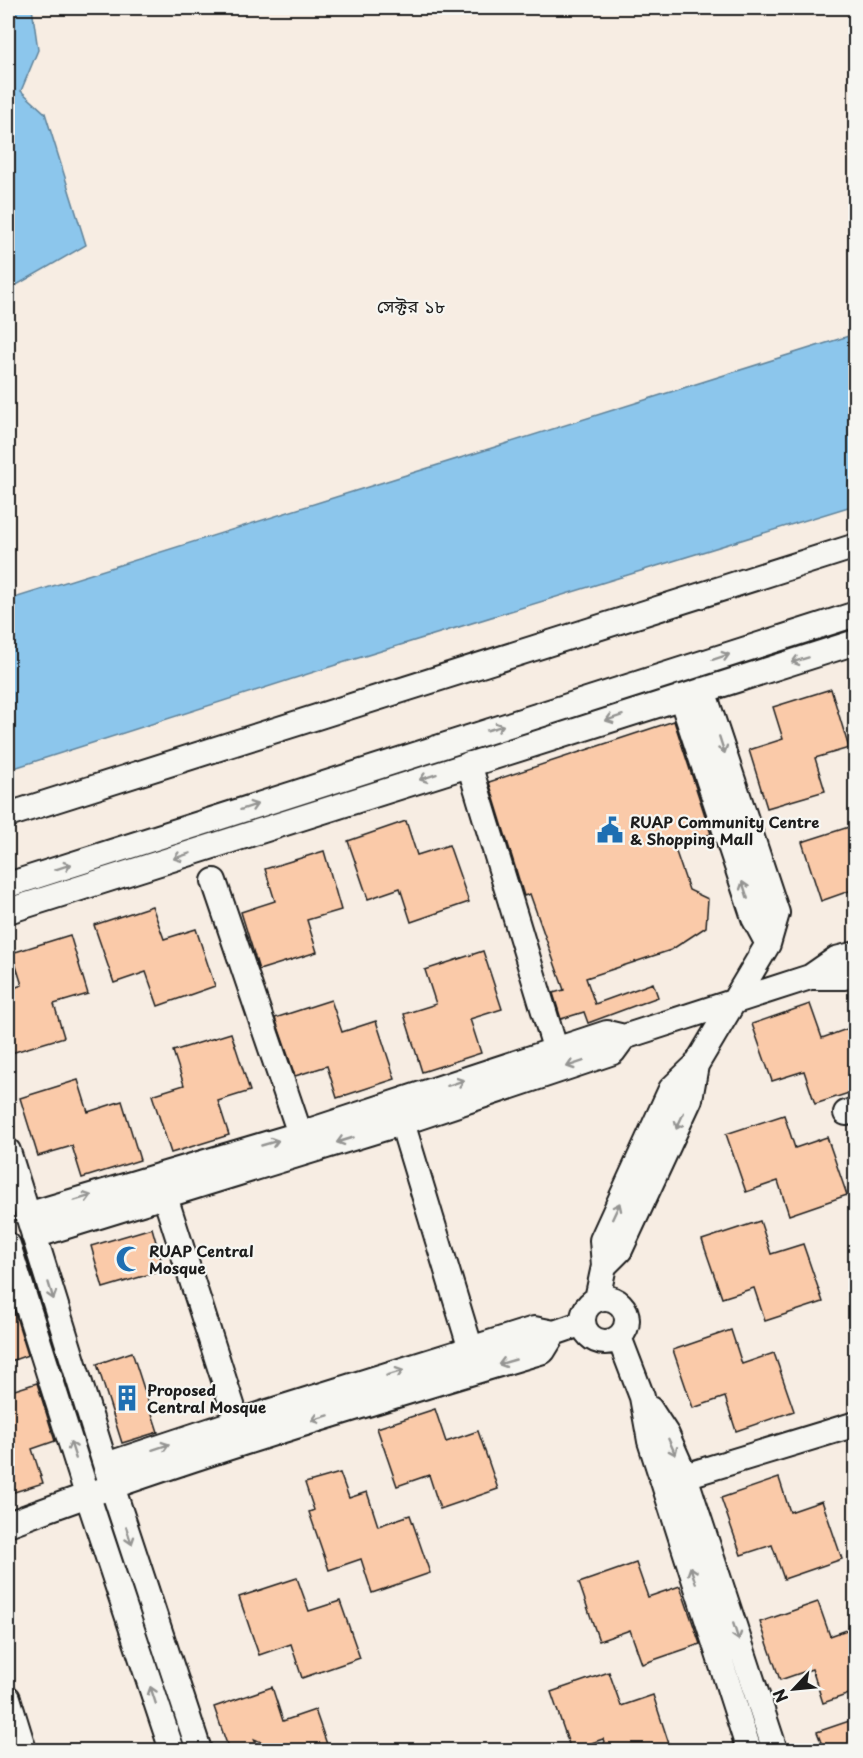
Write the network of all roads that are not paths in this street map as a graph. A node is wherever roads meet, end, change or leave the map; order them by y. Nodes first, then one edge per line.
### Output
1 (855, 546) edge
2 (855, 614) edge
3 (855, 642) edge
4 (685, 669) junction
5 (692, 693) junction
6 (456, 740) junction
7 (462, 766) junction
8 (8, 815) edge
9 (214, 881) dead end
10 (8, 885) edge
11 (8, 911) edge
12 (855, 954) edge
13 (855, 974) edge
14 (810, 977) junction
15 (732, 1002) junction
16 (624, 1037) junction
17 (549, 1053) junction
18 (396, 1103) junction
19 (300, 1134) junction
20 (8, 1151) edge
21 (162, 1185) junction
22 (31, 1228) junction
23 (8, 1243) edge
24 (597, 1299) junction
25 (583, 1323) junction
26 (554, 1333) junction
27 (619, 1337) junction
28 (478, 1371) junction
29 (642, 1397) junction
30 (855, 1424) edge
31 (241, 1431) junction
32 (109, 1476) junction
33 (684, 1476) junction
34 (87, 1494) junction
35 (8, 1524) edge
36 (8, 1698) edge
37 (24, 1750) edge
38 (172, 1750) edge
39 (199, 1750) edge
40 (749, 1750) edge
41 (775, 1750) edge

1 - 8 street
4 -> 2 street
3 -> 5 street
4 - 5 street
6 -> 4 street
5 -> 7 street
5 - 15 street
6 - 7 street
10 -> 6 street
7 -> 11 street
7 - 17 street
9 - 19 street
12 - 14 street
13 - 14 street
14 - 15 street
15 - 16 street
15 - 24 street
16 - 17 street
16 -> 21 street
18 -> 17 street
18 - 19 street
18 - 28 street
21 -> 19 street
20 - 22 street
21 - 22 street
21 - 31 street
22 - 23 street
22 -> 32 street
34 -> 23 street
24 - 25 street
24 - 27 street
25 - 26 street
25 - 27 street
26 -> 28 street
31 -> 26 street
27 - 29 street
28 -> 31 street
29 -> 33 street
40 -> 29 street
30 - 33 street
31 - 32 street
32 - 34 street
32 -> 39 street
33 -> 41 street
34 - 35 street
38 -> 34 street
36 - 37 street

